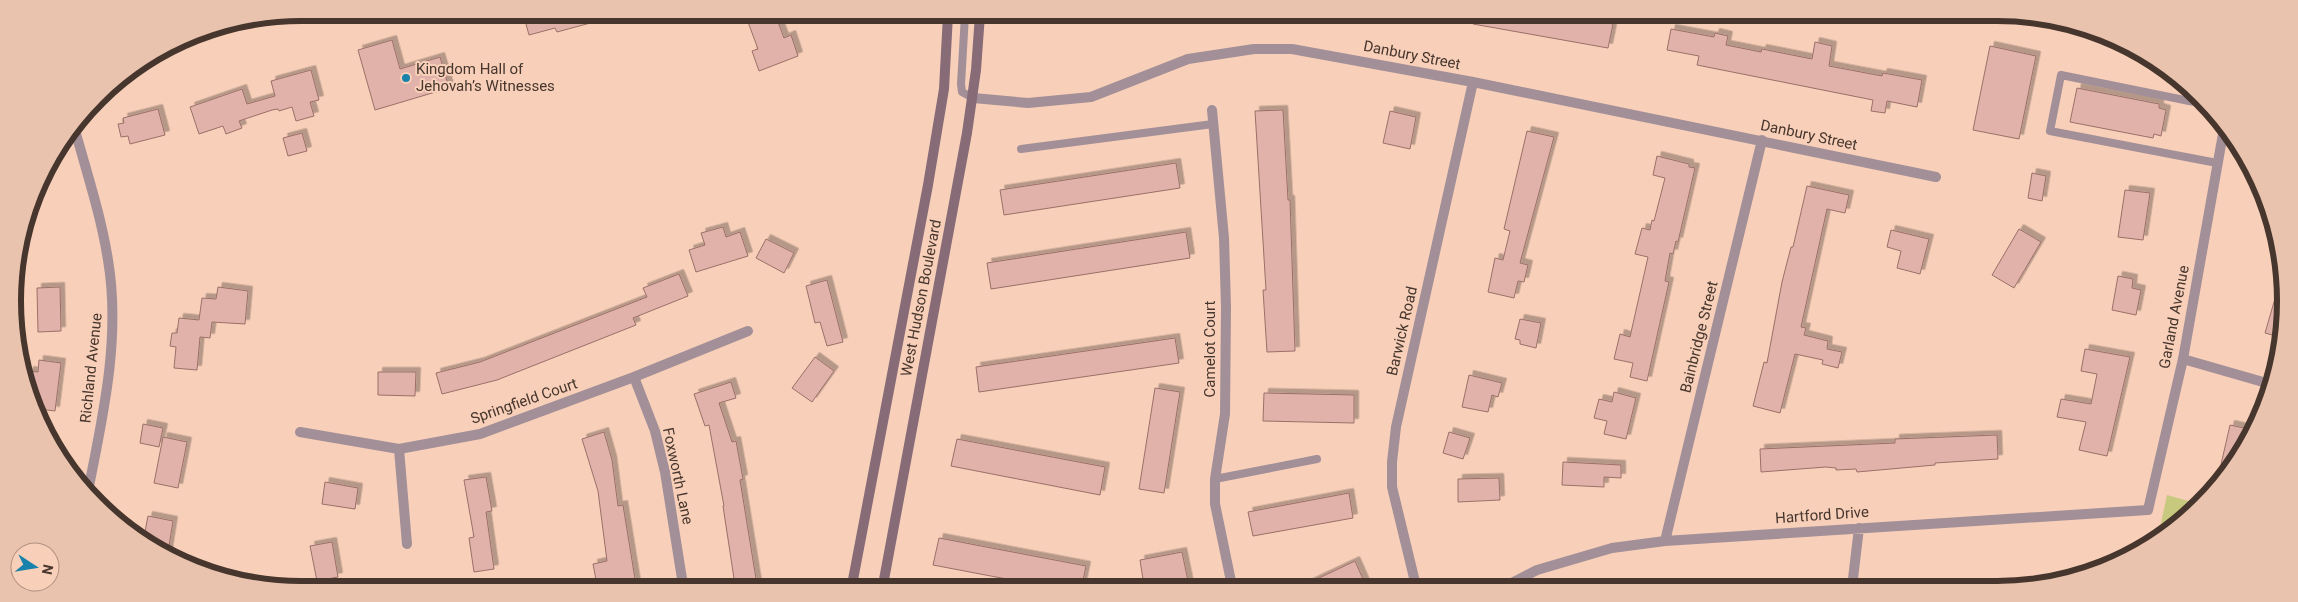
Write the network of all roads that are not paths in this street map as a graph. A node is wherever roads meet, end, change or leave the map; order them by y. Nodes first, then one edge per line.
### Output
1 (948, 21) edge
2 (965, 21) edge
3 (979, 21) edge
4 (1473, 82) junction
5 (973, 98) junction
6 (2194, 102) edge
7 (1212, 110) dead end
8 (1213, 124) junction
9 (76, 135) edge
10 (2222, 136) edge
11 (1762, 140) junction
12 (1021, 149) dead end
13 (2217, 163) junction
14 (1936, 177) dead end
15 (748, 331) dead end
16 (2183, 359) junction
17 (634, 377) junction
18 (2264, 382) edge
19 (300, 432) dead end
20 (399, 449) junction
21 (1317, 459) dead end
22 (1215, 479) junction
23 (89, 483) edge
24 (2148, 510) joint
25 (1859, 528) junction
26 (1665, 541) junction
27 (407, 544) dead end
28 (682, 581) edge
29 (853, 581) edge
30 (884, 581) edge
31 (1231, 581) edge
32 (1415, 581) edge
33 (1516, 581) edge
34 (1853, 581) edge

1 - 29 main road, West Hudson Boulevard
2 - 5 lane
3 - 5 main road, West Hudson Boulevard
4 - 5 street, Danbury Street
4 - 11 street, Danbury Street
4 - 32 street, Barwick Road
5 - 30 main road, West Hudson Boulevard
6 - 13 lane
7 - 8 street, Camelot Court
8 - 12 lane
8 - 22 street, Camelot Court
9 - 23 street, Richland Avenue
10 - 13 street, Garland Avenue
11 - 14 street, Danbury Street
11 - 26 street, Bainbridge Street
13 - 16 street, Garland Avenue
15 - 17 street, Springfield Court
16 - 18 street
16 - 24 street, Garland Avenue
17 - 20 street, Springfield Court
17 - 28 street, Foxworth Lane
19 - 20 street, Springfield Court
20 - 27 street
21 - 22 lane
22 - 31 street, Camelot Court
24 - 25 street, Hartford Drive
25 - 26 street, Hartford Drive
25 - 34 street
26 - 33 street, Hartford Drive

